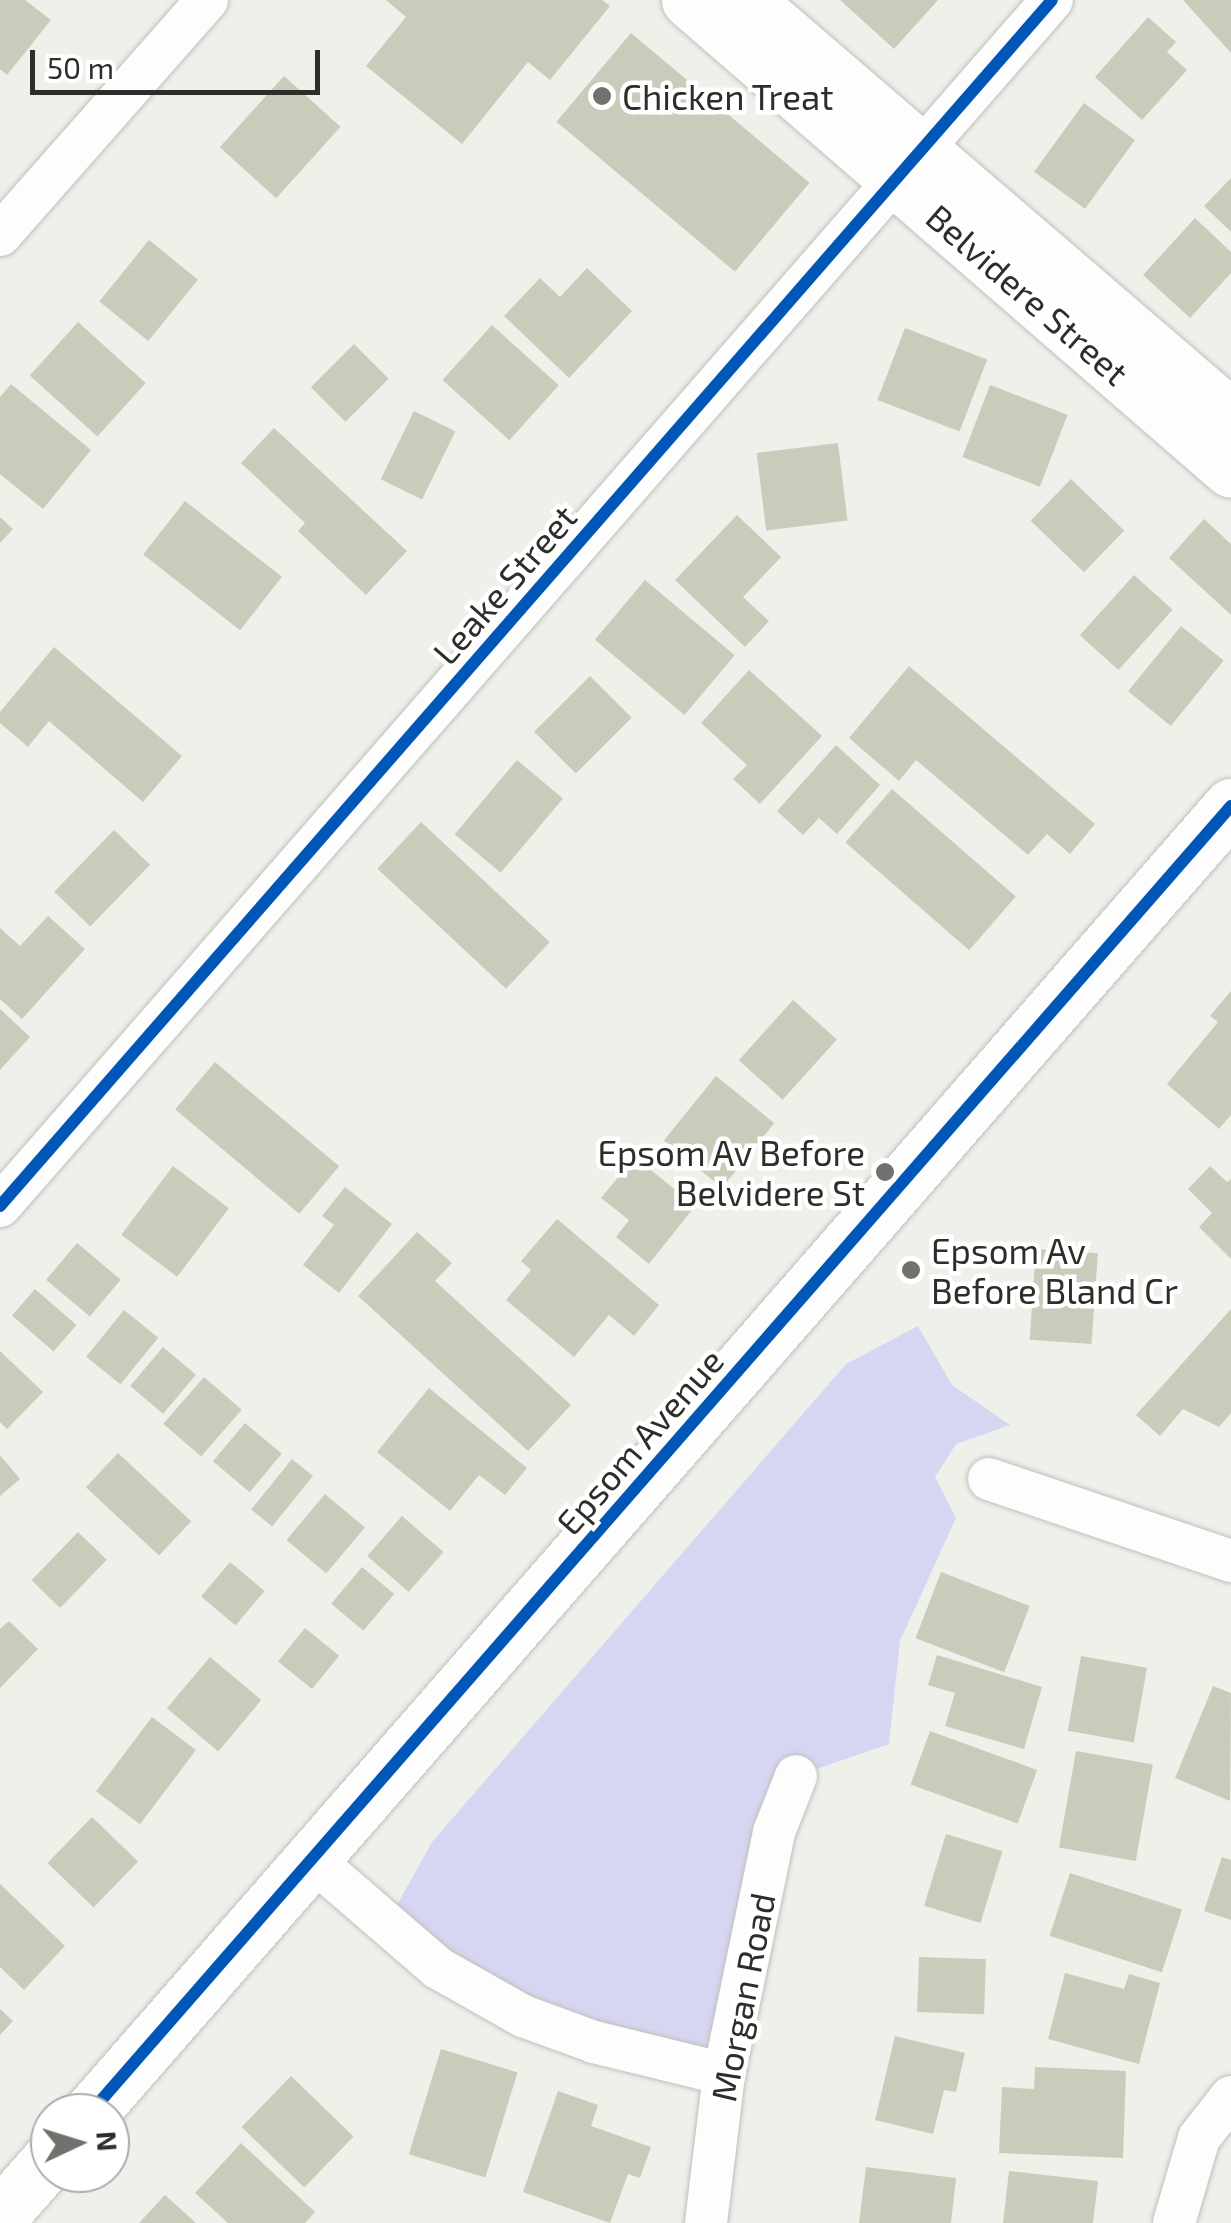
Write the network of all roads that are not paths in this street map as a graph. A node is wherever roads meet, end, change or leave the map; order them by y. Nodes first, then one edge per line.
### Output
1 (207, 0) edge
2 (689, 0) edge
3 (746, 0) edge
4 (1052, 0) edge
5 (909, 164) junction
6 (0, 235) edge
7 (1231, 417) edge
8 (1231, 470) edge
9 (1231, 806) edge
10 (1231, 858) edge
11 (0, 1206) edge
12 (989, 1479) dead end
13 (1231, 1561) edge
14 (796, 1776) dead end
15 (325, 1872) junction
16 (724, 2074) junction
17 (110, 2093) edge
18 (1231, 2097) edge
19 (130, 2119) edge
20 (30, 2182) edge
21 (66, 2193) edge
22 (0, 2216) edge
23 (40, 2223) edge
24 (706, 2223) edge
25 (1174, 2223) edge

1 - 6 street
2 - 5 street, Belvidere Street
3 - 5 street, Belvidere Street
4 - 5 street, Leake Street
5 - 7 street, Belvidere Street
5 - 8 street, Belvidere Street
5 - 11 street, Leake Street
9 - 15 street, Epsom Avenue
10 - 15 street, Epsom Avenue
12 - 13 street
14 - 16 street, Morgan Road
15 - 16 street
15 - 17 street, Epsom Avenue
15 - 19 street, Epsom Avenue
16 - 24 street, Morgan Road
18 - 25 street
20 - 22 street
21 - 23 street

